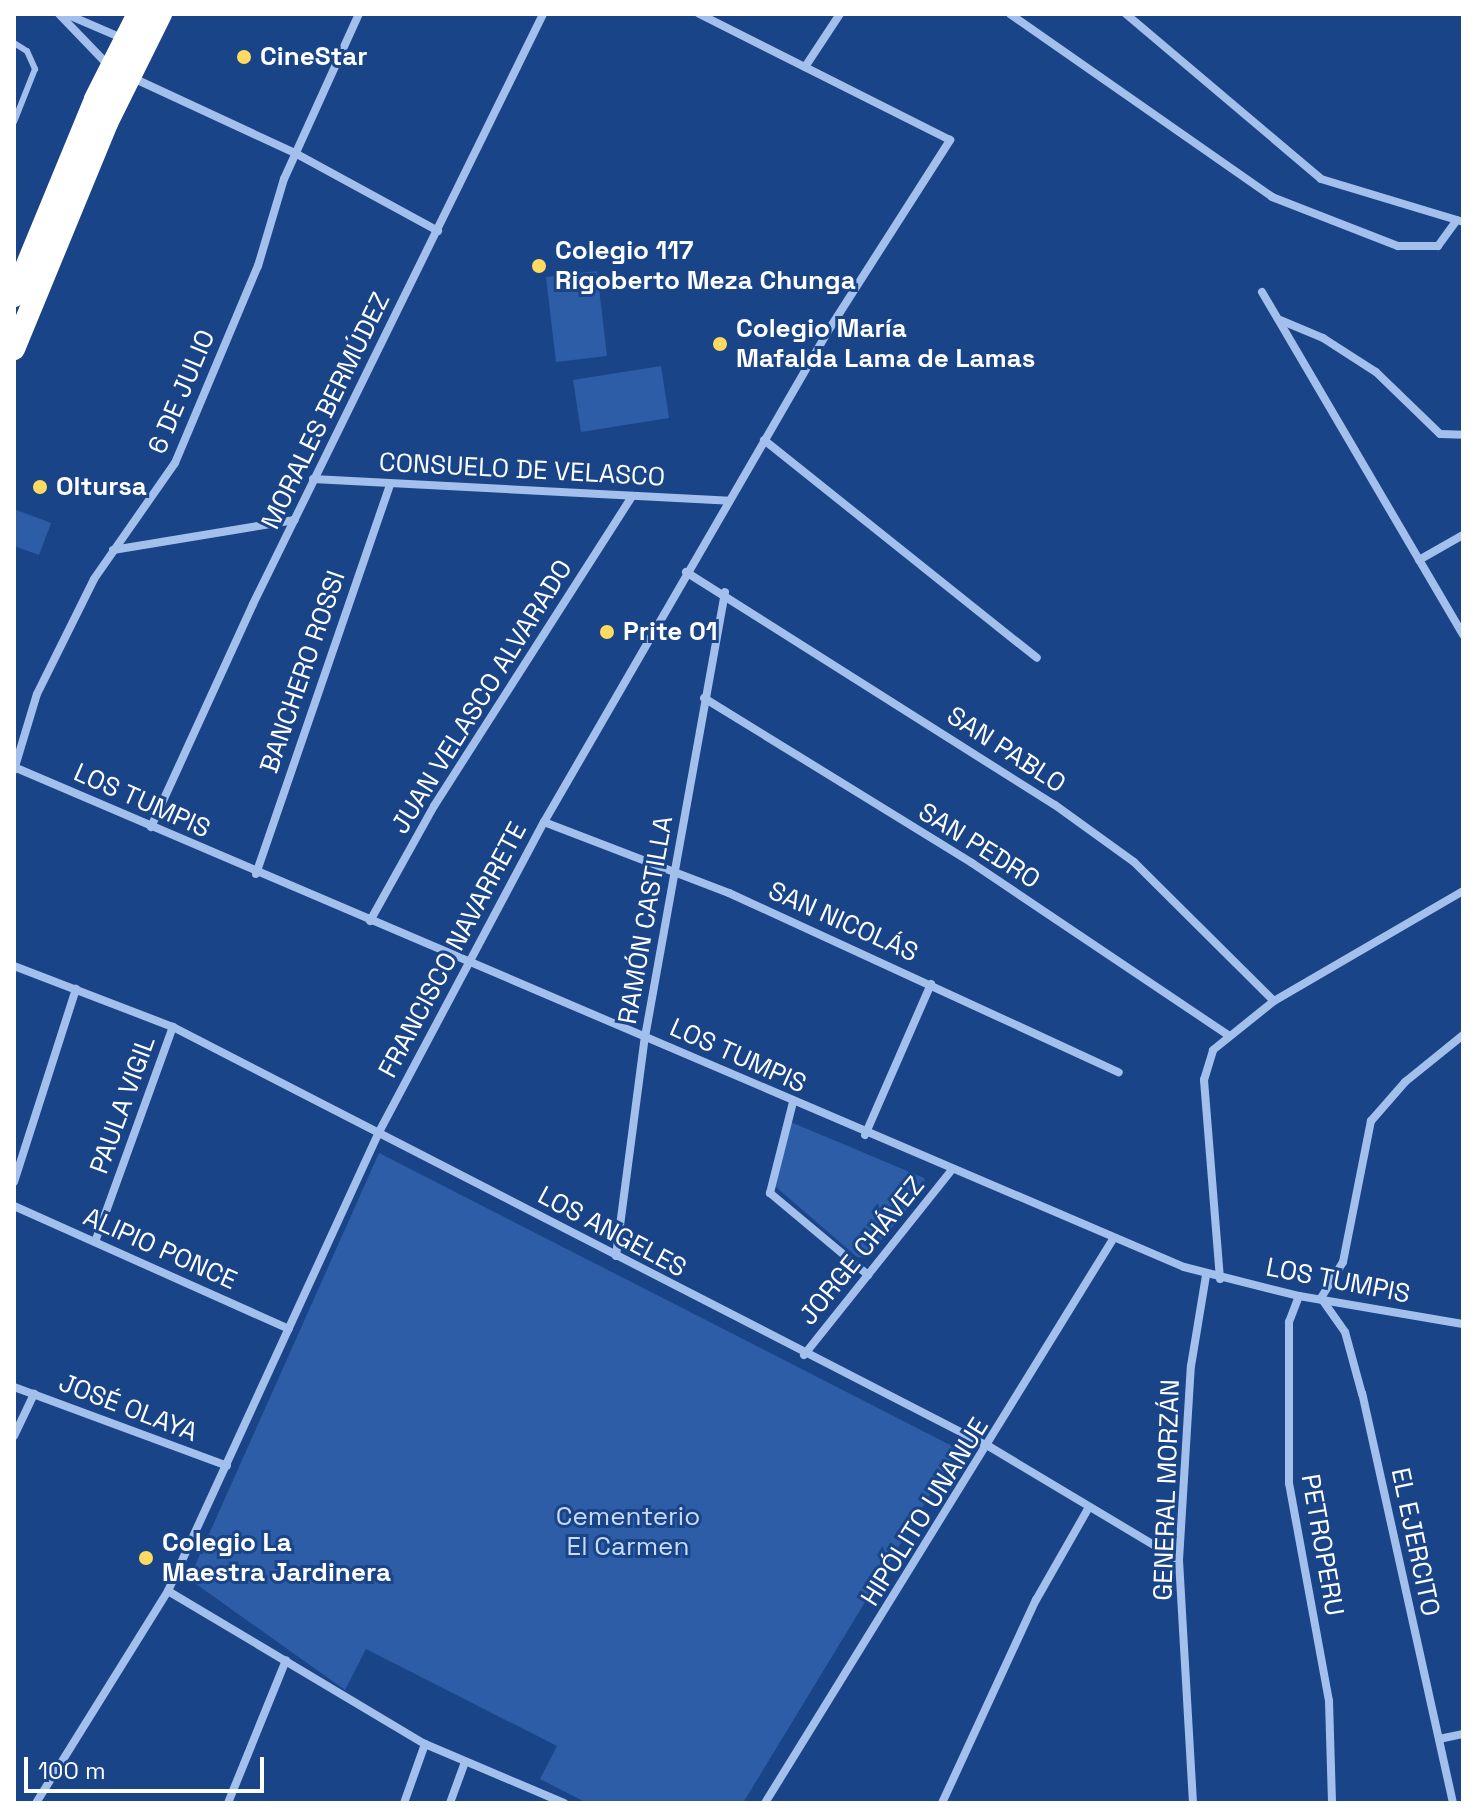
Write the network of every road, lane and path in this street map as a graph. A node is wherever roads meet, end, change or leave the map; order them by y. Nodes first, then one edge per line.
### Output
1 (59, 14) edge
2 (66, 14) edge
3 (138, 14) edge
4 (161, 14) edge
5 (359, 14) edge
6 (543, 14) edge
7 (699, 14) edge
8 (840, 14) edge
9 (1010, 14) edge
10 (1126, 14) edge
11 (14, 43) edge
12 (133, 45) junction
13 (805, 67) junction
14 (119, 72) junction
15 (14, 122) edge
16 (295, 153) junction
17 (1460, 221) edge
18 (438, 231) junction
19 (1262, 292) dead end
20 (14, 296) edge
21 (1279, 320) junction
22 (14, 349) edge
23 (1463, 435) edge
24 (764, 440) junction
25 (313, 479) junction
26 (390, 484) junction
27 (632, 496) junction
28 (729, 501) junction
29 (295, 520) junction
30 (1463, 535) edge
31 (113, 550) junction
32 (1419, 560) junction
33 (686, 572) junction
34 (725, 592) junction
35 (1463, 635) edge
36 (1037, 658) dead end
37 (704, 698) junction
38 (14, 768) edge
39 (544, 822) junction
40 (151, 827) junction
41 (256, 874) junction
42 (676, 874) junction
43 (1463, 891) edge
44 (370, 921) junction
45 (471, 964) junction
46 (14, 966) edge
47 (931, 984) junction
48 (76, 989) junction
49 (1274, 1001) junction
50 (173, 1027) junction
51 (1463, 1035) edge
52 (1229, 1036) junction
53 (645, 1037) junction
54 (1119, 1072) dead end
55 (793, 1102) junction
56 (379, 1132) junction
57 (865, 1135) junction
58 (950, 1172) junction
59 (14, 1182) edge
60 (14, 1206) edge
61 (1113, 1239) junction
62 (95, 1242) junction
63 (616, 1256) junction
64 (868, 1275) junction
65 (1206, 1275) junction
66 (1220, 1279) junction
67 (1299, 1296) junction
68 (1321, 1298) junction
69 (1463, 1324) edge
70 (289, 1329) junction
71 (804, 1355) junction
72 (14, 1387) edge
73 (34, 1394) junction
74 (14, 1436) edge
75 (990, 1447) junction
76 (227, 1466) junction
77 (1088, 1509) junction
78 (1179, 1560) junction
79 (168, 1591) junction
80 (286, 1660) junction
81 (1463, 1734) edge
82 (1439, 1739) junction
83 (425, 1744) junction
84 (465, 1762) junction
85 (36, 1803) edge
86 (228, 1803) edge
87 (404, 1803) edge
88 (450, 1803) edge
89 (564, 1803) edge
90 (765, 1803) edge
91 (942, 1803) edge
92 (1193, 1803) edge
93 (1332, 1803) edge
94 (1453, 1803) edge

1 - 14 street
2 - 12 street
3 - 12 highway
4 - 12 highway
5 - 16 street, 6 DE JULIO
6 - 18 street, MORALES BERMÚDEZ
7 - 13 street
8 - 13 street
9 - 17 street
10 - 17 street
11 - 15 lane
12 - 14 highway
13 - 24 street, FRANCISCO NAVARRETE
14 - 16 street
14 - 20 highway
14 - 22 highway
16 - 18 street
16 - 31 street, 6 DE JULIO
18 - 25 street, MORALES BERMÚDEZ
19 - 21 street
21 - 23 street
21 - 32 street
24 - 28 street, FRANCISCO NAVARRETE
24 - 36 street
25 - 26 street, CONSUELO DE VELASCO
25 - 29 street, MORALES BERMÚDEZ
26 - 27 street, CONSUELO DE VELASCO
26 - 41 street, BANCHERO ROSSI
27 - 28 street, CONSUELO DE VELASCO
27 - 44 street, JUAN VELASCO ALVARADO
28 - 33 street, FRANCISCO NAVARRETE
29 - 31 street
29 - 40 street, MORALES BERMÚDEZ
30 - 32 street
31 - 38 street, 6 DE JULIO
32 - 35 street
33 - 34 street, SAN PABLO
33 - 39 street, FRANCISCO NAVARRETE
34 - 37 street, RAMÓN CASTILLA
34 - 49 street, SAN PABLO
37 - 42 street, RAMÓN CASTILLA
37 - 52 street, SAN PEDRO
38 - 40 street, LOS TUMPIS
39 - 42 street, SAN NICOLÁS
39 - 45 street, FRANCISCO NAVARRETE
40 - 41 street, LOS TUMPIS
41 - 44 street, LOS TUMPIS
42 - 47 street, SAN NICOLÁS
42 - 53 street, RAMÓN CASTILLA
43 - 49 street
44 - 45 street, LOS TUMPIS
45 - 53 street, LOS TUMPIS
45 - 56 street, FRANCISCO NAVARRETE
46 - 48 street, LOS ANGELES
47 - 54 street, SAN NICOLÁS
47 - 57 street
48 - 50 street, LOS ANGELES
48 - 59 street
49 - 52 street
50 - 56 street, LOS ANGELES
50 - 62 street, PAULA VIGIL
51 - 68 street
52 - 66 street
53 - 55 street, LOS TUMPIS
53 - 63 street, RAMÓN CASTILLA
55 - 57 street, LOS TUMPIS
55 - 64 street
56 - 63 street, LOS ANGELES
56 - 70 street, FRANCISCO NAVARRETE
57 - 58 street, LOS TUMPIS
58 - 61 street, LOS TUMPIS
58 - 64 street, JORGE CHÁVEZ
60 - 62 street, ALIPIO PONCE
61 - 65 street, LOS TUMPIS
61 - 75 street, HIPÓLITO UNANUE
62 - 70 street, ALIPIO PONCE
63 - 71 street, LOS ANGELES
64 - 71 street, JORGE CHÁVEZ
65 - 66 street, LOS TUMPIS
65 - 78 street, GENERAL MORZÁN
66 - 67 street, LOS TUMPIS
67 - 68 street, LOS TUMPIS
67 - 93 street, PETROPERU
68 - 69 street, LOS TUMPIS
68 - 82 street, EL EJERCITO
70 - 76 street, FRANCISCO NAVARRETE
71 - 75 street, LOS ANGELES
72 - 73 street, JOSÉ OLAYA
73 - 74 street
73 - 76 street, JOSÉ OLAYA
75 - 77 street, LOS ANGELES
75 - 90 street, HIPÓLITO UNANUE
76 - 79 street, FRANCISCO NAVARRETE
77 - 78 street, LOS ANGELES
77 - 91 street
78 - 92 street, GENERAL MORZÁN
79 - 80 street
79 - 85 street, FRANCISCO NAVARRETE
80 - 83 street
80 - 86 street
81 - 82 street
82 - 94 street, EL EJERCITO
83 - 84 street
83 - 87 street
84 - 88 street
84 - 89 street

